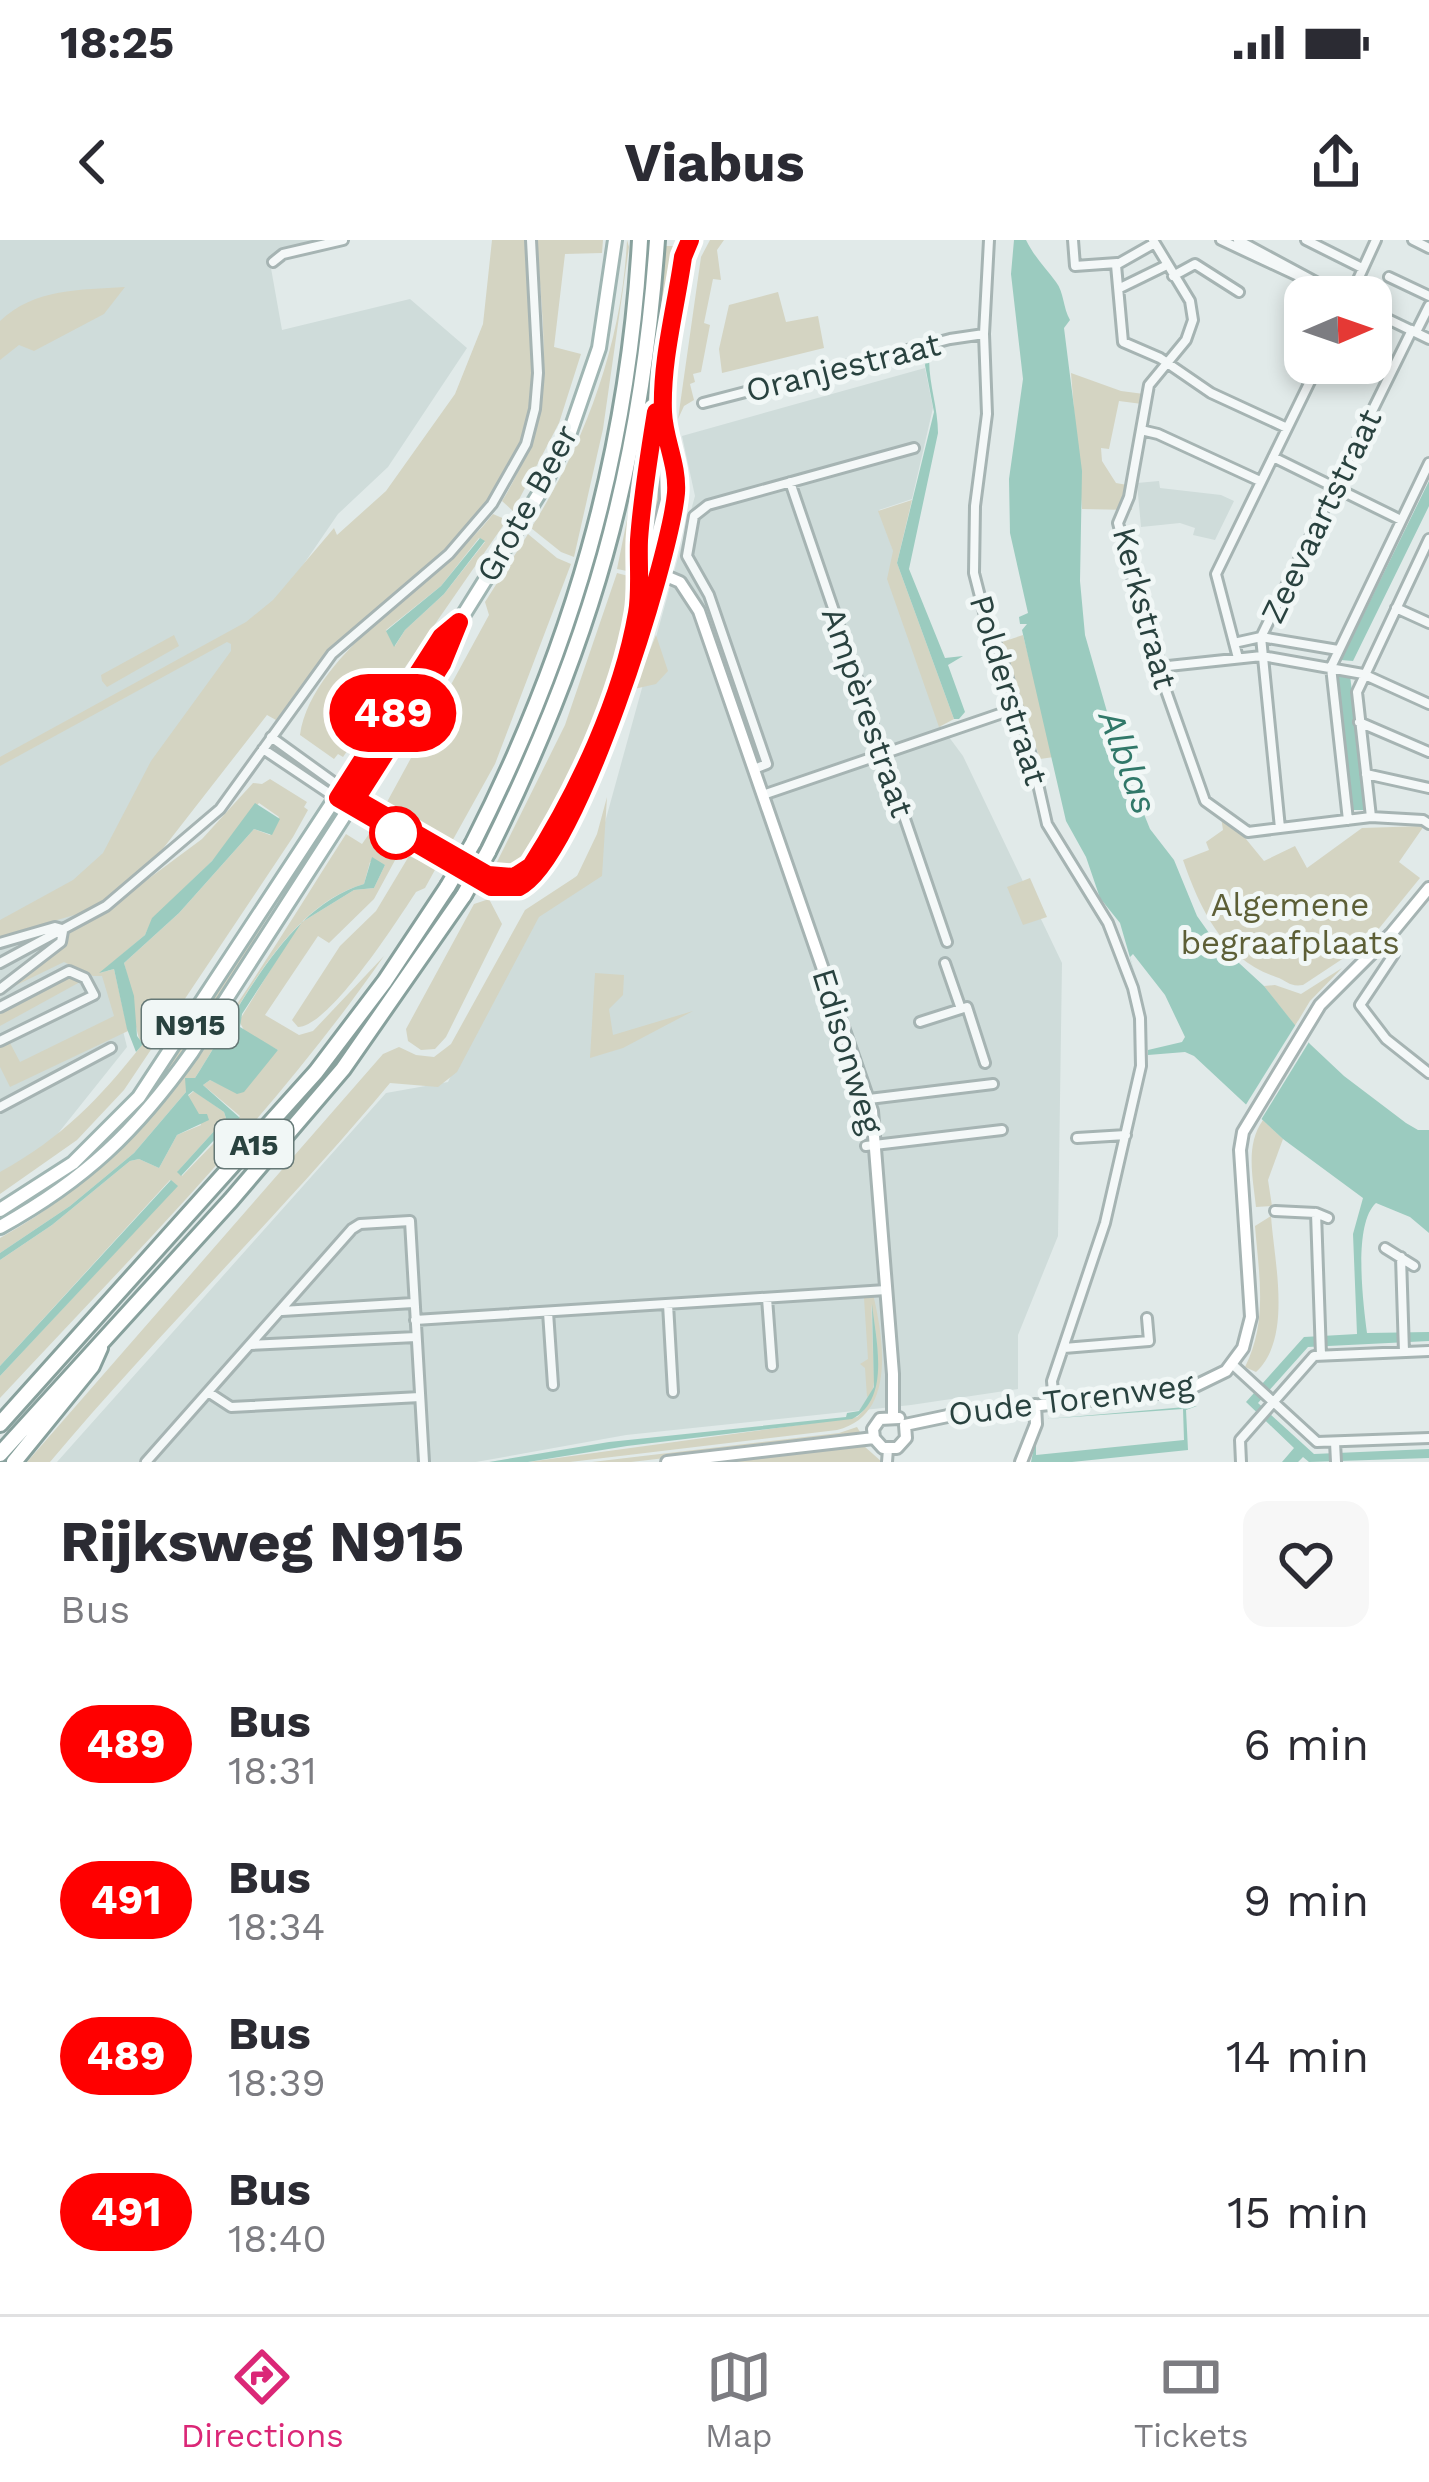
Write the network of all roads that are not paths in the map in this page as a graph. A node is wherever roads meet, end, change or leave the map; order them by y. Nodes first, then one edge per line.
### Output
1 (343, 240) edge
2 (531, 240) edge
3 (615, 240) edge
4 (640, 240) edge
5 (657, 240) edge
6 (690, 240) edge
7 (989, 240) edge
8 (1073, 240) edge
9 (1221, 240) edge
10 (1238, 240) edge
11 (1306, 240) edge
12 (1376, 240) edge
13 (1412, 240) edge
14 (1153, 242) edge
15 (1429, 248) edge
16 (273, 262) dead end
17 (1117, 263) junction
18 (1165, 266) junction
19 (1362, 268) junction
20 (1173, 276) junction
21 (1299, 276) edge
22 (1309, 276) edge
23 (1357, 276) edge
24 (1392, 278) edge
25 (1120, 288) junction
26 (1239, 292) dead end
27 (1429, 296) edge
28 (1429, 306) edge
29 (1392, 321) edge
30 (1414, 331) junction
31 (984, 334) junction
32 (1429, 339) edge
33 (1167, 362) junction
34 (1308, 384) edge
35 (703, 403) dead end
36 (1287, 428) junction
37 (1141, 430) junction
38 (914, 448) dead end
39 (1273, 457) junction
40 (1429, 463) edge
41 (1260, 481) junction
42 (790, 482) junction
43 (1334, 488) junction
44 (1401, 520) junction
45 (1429, 540) edge
46 (652, 569) junction
47 (713, 608) junction
48 (1396, 608) junction
49 (699, 611) junction
50 (459, 622) junction
51 (1429, 623) edge
52 (1261, 637) junction
53 (1234, 644) junction
54 (1338, 650) junction
55 (1262, 656) junction
56 (1238, 658) junction
57 (1160, 667) junction
58 (1331, 667) junction
59 (1363, 674) junction
60 (1429, 704) edge
61 (1017, 709) junction
62 (1359, 722) junction
63 (271, 737) junction
64 (263, 749) junction
65 (1429, 752) edge
66 (882, 755) junction
67 (754, 769) junction
68 (1365, 773) junction
69 (1429, 788) edge
70 (340, 794) junction
71 (763, 795) junction
72 (353, 803) junction
73 (1371, 817) junction
74 (1427, 818) edge
75 (1348, 820) junction
76 (1280, 828) junction
77 (446, 856) dead end
78 (486, 879) dead end
79 (1429, 888) edge
80 (64, 930) junction
81 (947, 942) dead end
82 (0, 943) edge
83 (1394, 954) dead end
84 (0, 962) edge
85 (945, 963) dead end
86 (0, 989) edge
87 (0, 1007) edge
88 (962, 1009) junction
89 (920, 1022) dead end
90 (0, 1041) edge
91 (111, 1048) dead end
92 (985, 1063) dead end
93 (1429, 1073) edge
94 (993, 1084) dead end
95 (868, 1099) junction
96 (0, 1107) edge
97 (1002, 1130) dead end
98 (1120, 1135) junction
99 (1077, 1138) dead end
100 (871, 1145) junction
101 (0, 1210) edge
102 (1275, 1211) dead end
103 (1316, 1213) junction
104 (1328, 1218) dead end
105 (0, 1227) edge
106 (1384, 1247) dead end
107 (1401, 1257) junction
108 (1414, 1265) dead end
109 (887, 1290) junction
110 (767, 1298) junction
111 (413, 1303) junction
112 (668, 1304) junction
113 (280, 1311) junction
114 (548, 1312) junction
115 (1147, 1318) dead end
116 (415, 1320) junction
117 (416, 1336) junction
118 (105, 1338) junction
119 (249, 1346) junction
120 (1064, 1348) junction
121 (1404, 1348) junction
122 (1429, 1351) edge
123 (1321, 1352) junction
124 (1232, 1364) junction
125 (772, 1366) dead end
126 (36, 1383) junction
127 (553, 1385) dead end
128 (208, 1392) junction
129 (674, 1392) dead end
130 (420, 1396) junction
131 (1269, 1401) junction
132 (1054, 1403) junction
133 (1035, 1405) junction
134 (0, 1412) edge
135 (892, 1416) junction
136 (0, 1424) edge
137 (905, 1425) junction
138 (874, 1438) junction
139 (1429, 1438) edge
140 (1335, 1446) junction
141 (0, 1454) edge
142 (887, 1456) edge
143 (14, 1462) edge
144 (146, 1462) edge
145 (424, 1462) edge
146 (667, 1462) edge
147 (1021, 1462) edge
148 (1241, 1462) edge
149 (1336, 1462) edge

1 - 16 street
2 - 63 street
3 - 50 main road, Grote Beer / N915
4 - 126 highway, A15, bridge
5 - 118 highway, A15, bridge
6 - 46 street
7 - 31 street, Polderstraat
8 - 17 street
9 - 21 street
10 - 22 street
11 - 19 street
12 - 19 street
13 - 15 street
14 - 17 street
14 - 18 street, Kerkstraat
17 - 25 street
18 - 20 street, Kerkstraat
18 - 25 street
19 - 23 street
20 - 26 street
20 - 33 street, Kerkstraat
24 - 27 street
25 - 33 street
28 - 30 street, Zeevaartstraat
29 - 30 street
30 - 32 street
30 - 43 street, Zeevaartstraat
31 - 35 street, Oranjestraat
31 - 61 street, Polderstraat
33 - 36 street
33 - 37 street, Kerkstraat
34 - 36 street
36 - 39 street
37 - 41 street
37 - 57 street, Kerkstraat
38 - 42 street
39 - 41 street
39 - 43 street
40 - 44 street
41 - 53 street
42 - 47 street, Edisonweg
42 - 66 street, Ampèrestraat
43 - 44 street
43 - 52 street, Zeevaartstraat
44 - 54 street
45 - 48 street
46 - 49 street, Edisonweg
46 - 78 street
47 - 49 street
47 - 67 street, Edisonweg
48 - 51 street
48 - 59 street
49 - 67 street, Edisonweg
50 - 70 main road, Grote Beer / N915
50 - 72 main road, Grote Beer / N915
52 - 53 street
52 - 54 street
52 - 55 street
53 - 56 street
54 - 58 street
55 - 56 street
55 - 58 street
55 - 76 street
56 - 57 street
57 - 76 street, Kerkstraat
58 - 59 street
58 - 75 street
59 - 60 street
59 - 62 street
61 - 66 street
61 - 98 street, Polderstraat
62 - 65 street
62 - 68 street
63 - 64 street
63 - 70 street
64 - 70 street
64 - 80 street
66 - 71 street
66 - 81 street, Ampèrestraat
67 - 71 street, Edisonweg
68 - 69 street
68 - 73 street
70 - 72 street
70 - 101 main road, Grote Beer / N915
71 - 95 street, Edisonweg
72 - 77 street
72 - 105 main road, Grote Beer / N915
73 - 74 street, Kerkstraat
73 - 75 street, Kerkstraat
75 - 76 street, Kerkstraat
79 - 124 street, Oude Torenweg
80 - 82 street
80 - 84 street
80 - 86 street
83 - 93 street
85 - 88 street
87 - 90 street
88 - 89 street
88 - 92 street
91 - 96 street
94 - 95 street
95 - 100 street, Edisonweg
97 - 100 street
98 - 99 street
98 - 120 street, Polderstraat
100 - 109 street, Edisonweg
102 - 103 street
103 - 104 street
103 - 123 street
106 - 107 street
107 - 108 street
107 - 121 street
109 - 110 street
109 - 135 street, Edisonweg
110 - 112 street
110 - 125 street
111 - 113 street
111 - 113 street
111 - 116 street
112 - 114 street
112 - 129 street
113 - 119 street
114 - 116 street
114 - 127 street
115 - 120 street
116 - 117 street
117 - 119 street
117 - 130 street
118 - 141 highway, A15
118 - 143 highway, A15
119 - 128 street
120 - 132 street, Polderstraat
121 - 122 street
121 - 123 street
123 - 131 street
124 - 131 street
124 - 132 street, Oude Torenweg
126 - 134 highway, A15
126 - 136 highway, A15
128 - 130 street
128 - 144 street
130 - 145 street
131 - 140 street
131 - 148 street
132 - 133 street, Oude Torenweg
133 - 137 street, Oude Torenweg
133 - 147 street
135 - 137 street
135 - 138 street
137 - 142 street
138 - 142 street
138 - 146 street
139 - 140 street
140 - 149 street

